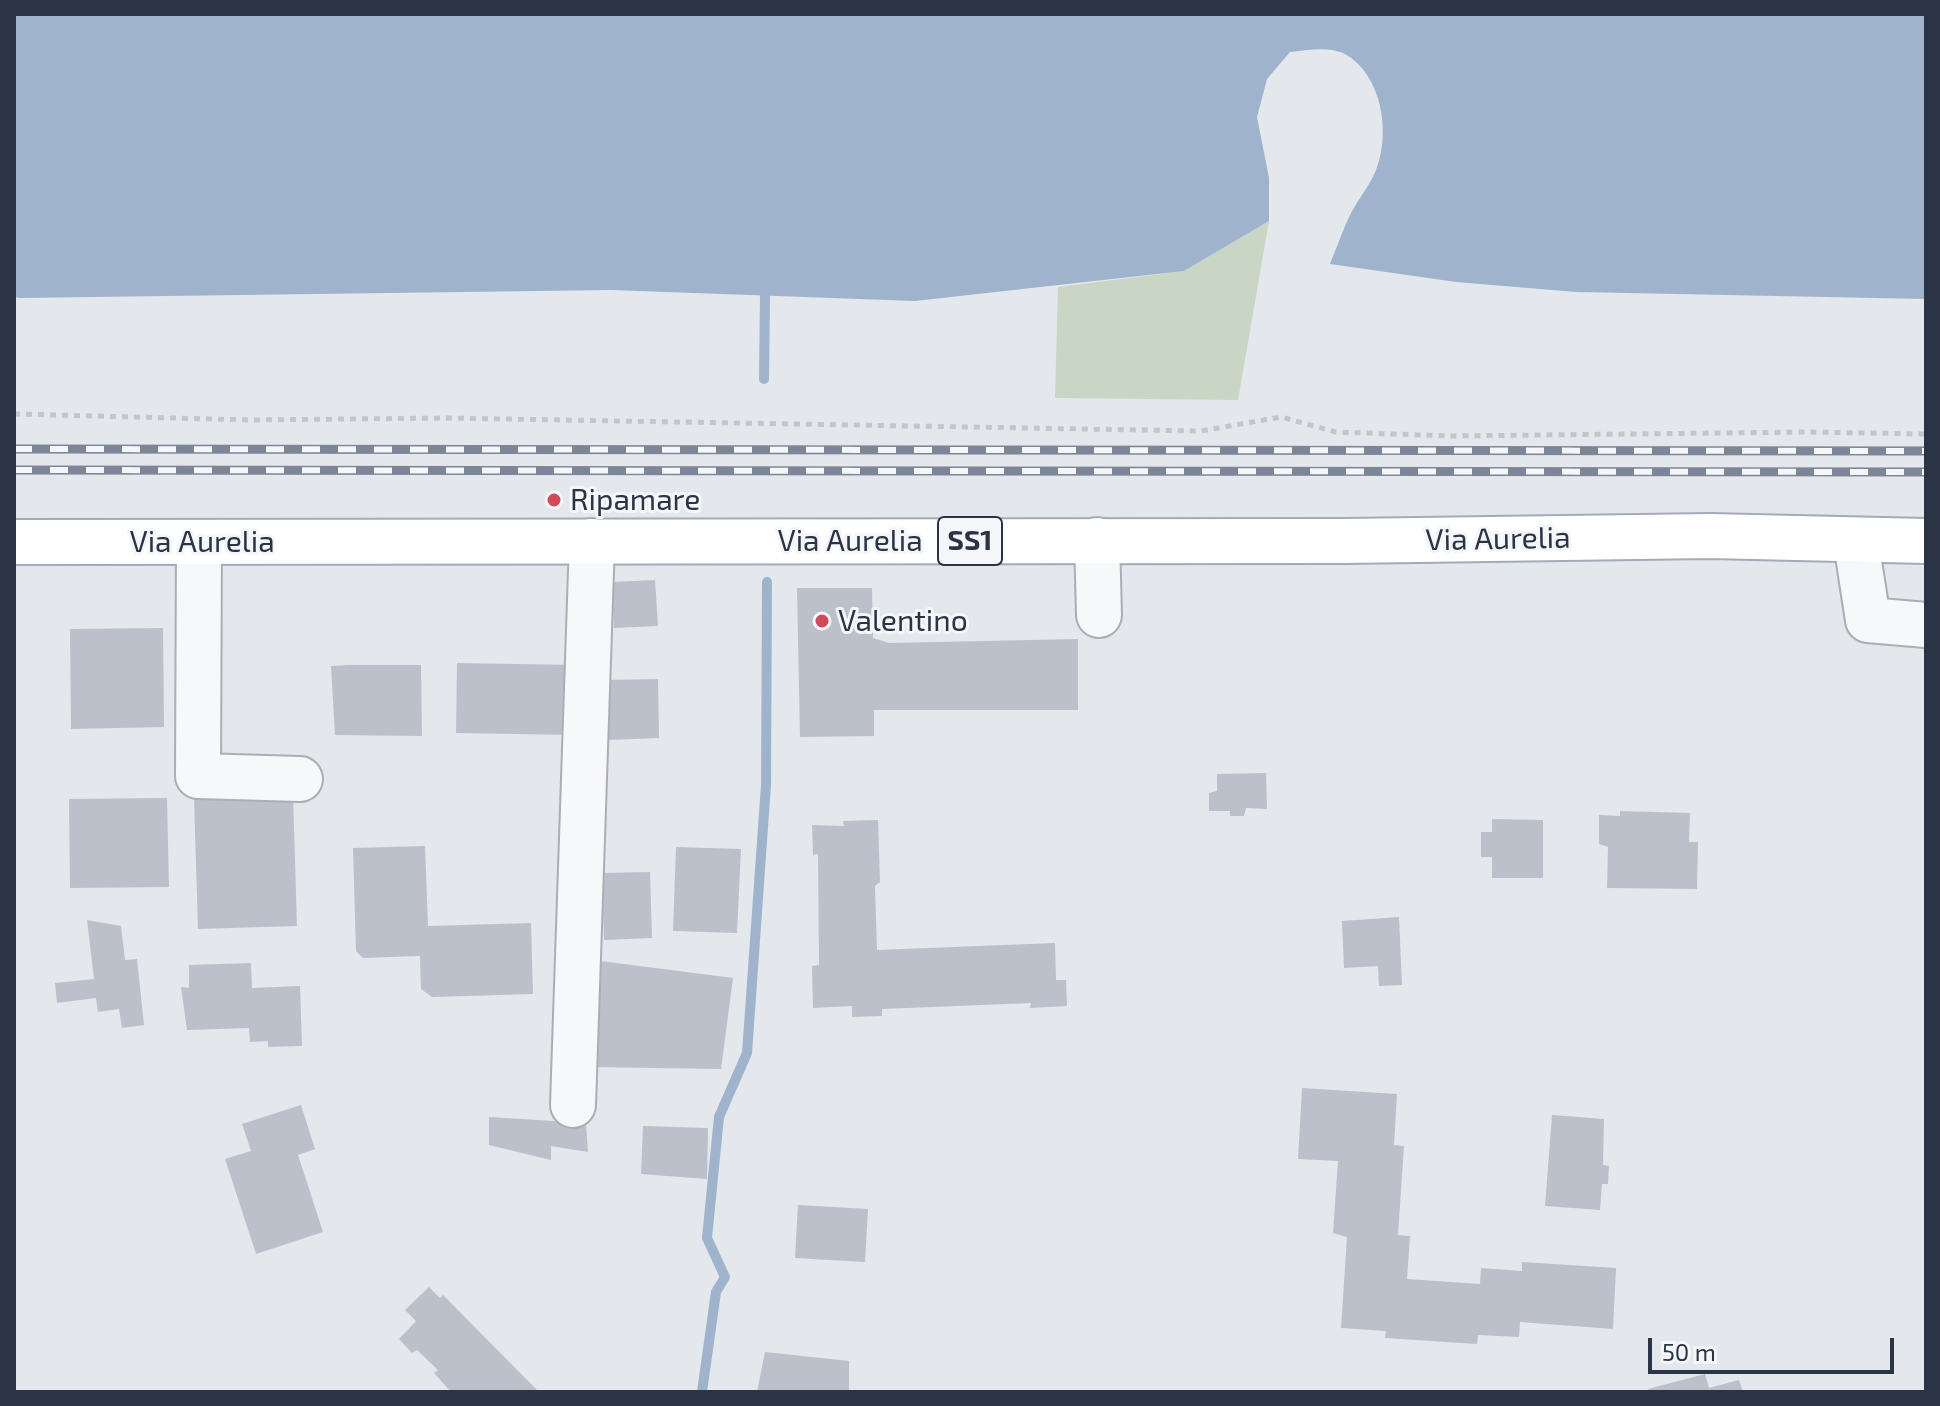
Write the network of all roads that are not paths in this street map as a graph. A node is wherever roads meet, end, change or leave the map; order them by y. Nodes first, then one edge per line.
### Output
1 (1097, 540) junction
2 (592, 541) junction
3 (1926, 541) edge
4 (14, 542) edge
5 (199, 542) junction
6 (1856, 542) junction
7 (1099, 615) dead end
8 (1926, 625) edge
9 (300, 779) dead end
10 (573, 1105) dead end

1 - 2 main road, Via Aurelia / SS1
1 - 6 main road, Via Aurelia / SS1
1 - 7 street
2 - 5 main road, Via Aurelia / SS1
2 - 10 street
3 - 6 main road, Via Aurelia / SS1
4 - 5 main road, Via Aurelia / SS1
5 - 9 street
6 - 8 street

